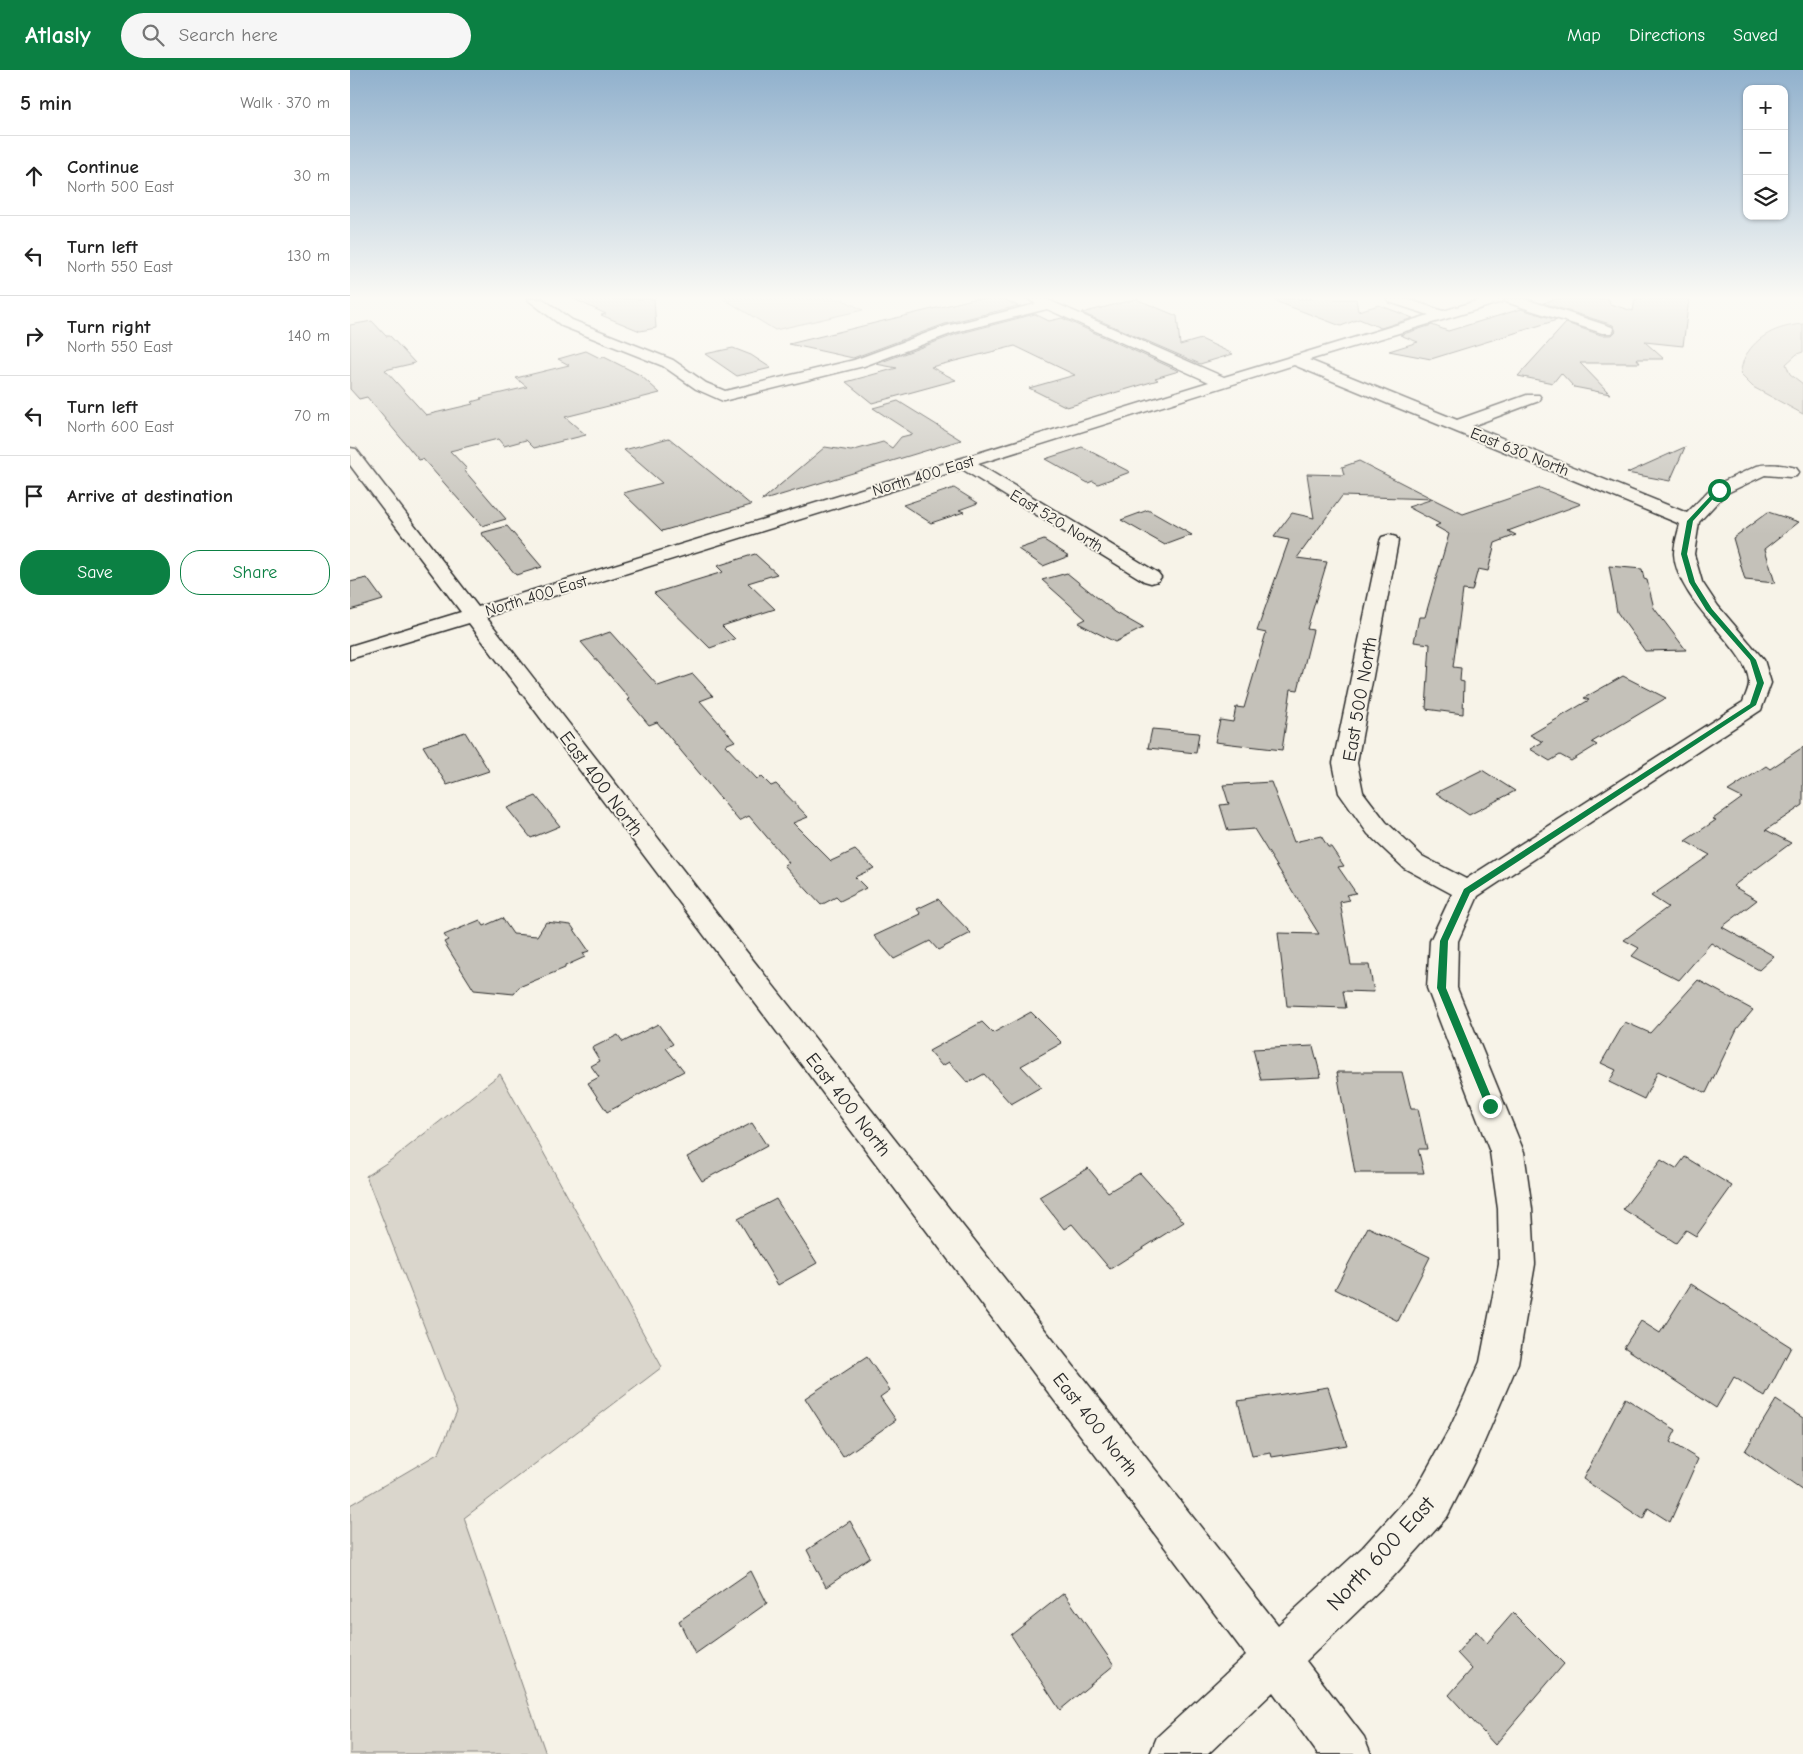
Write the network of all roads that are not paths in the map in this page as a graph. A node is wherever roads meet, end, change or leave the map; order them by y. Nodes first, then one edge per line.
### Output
1 (690, 378) edge
2 (799, 378) edge
3 (1213, 378) edge
4 (1237, 378) edge
5 (1338, 378) edge
6 (1223, 382) junction
7 (1533, 398) dead end
8 (1457, 426) junction
9 (350, 453) edge
10 (964, 463) junction
11 (1790, 472) dead end
12 (1690, 521) junction
13 (1389, 541) dead end
14 (1151, 577) dead end
15 (473, 614) junction
16 (350, 653) edge
17 (1467, 891) junction
18 (1276, 1658) junction
19 (1174, 1754) edge
20 (1347, 1754) edge

1 - 2 street
3 - 6 street
4 - 6 street, North 400 East
5 - 8 street, East 630 North
6 - 10 street, North 400 East
7 - 8 street
8 - 12 street, East 630 North
9 - 15 street, East 400 North
10 - 14 street, East 520 North
10 - 15 street, North 400 East
11 - 12 street
12 - 17 street
13 - 17 street, East 500 North
15 - 16 street, North 400 East
15 - 18 street, East 400 North
17 - 18 street, North 600 East
18 - 19 street, North 600 East
18 - 20 street, East 400 North

